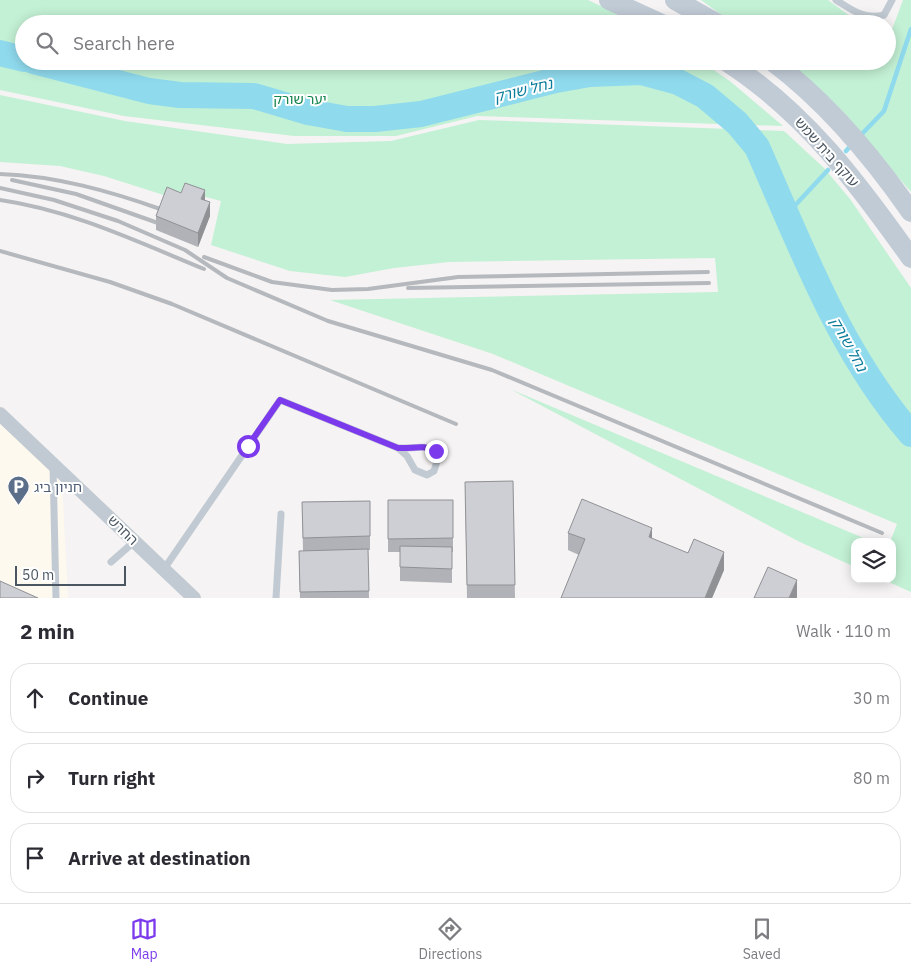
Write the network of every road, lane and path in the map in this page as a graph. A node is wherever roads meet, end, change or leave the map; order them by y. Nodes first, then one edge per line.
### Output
1 (609, 0) edge
2 (675, 0) edge
3 (836, 0) edge
4 (892, 0) edge
5 (642, 15) edge
6 (702, 15) edge
7 (860, 15) edge
8 (884, 15) edge
9 (738, 70) edge
10 (783, 70) edge
11 (911, 212) edge
12 (911, 258) edge
13 (0, 414) edge
14 (398, 448) junction
15 (52, 463) junction
16 (281, 514) dead end
17 (135, 541) junction
18 (112, 562) dead end
19 (164, 569) junction
20 (56, 598) edge
21 (194, 598) edge
22 (276, 598) edge

1 - 5 main road
2 - 6 main road
3 - 7 lane
4 - 8 lane
9 - 12 main road, עוקף בית שמש
10 - 11 main road, עוקף בית שמש
13 - 15 street, החרש
14 - 14 lane
14 - 19 lane
15 - 17 street, החרש
15 - 20 lane
16 - 22 lane
17 - 18 lane
17 - 19 street, החרש
19 - 21 street, החרש

